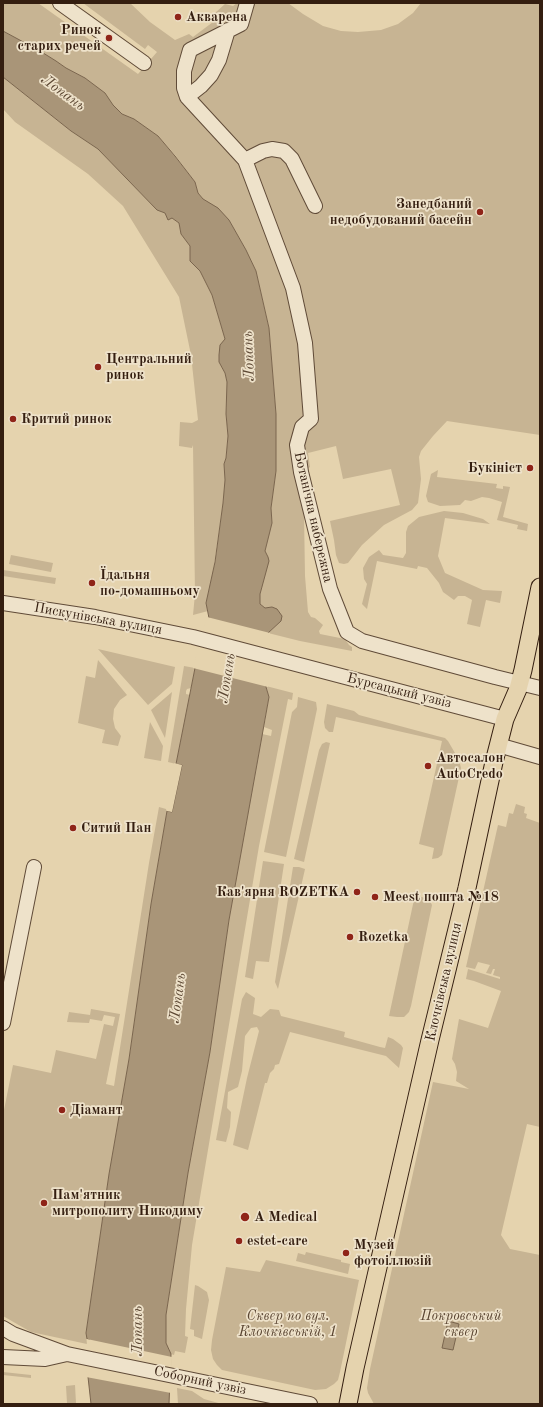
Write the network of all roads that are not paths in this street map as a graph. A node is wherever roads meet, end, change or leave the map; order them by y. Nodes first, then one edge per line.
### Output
1 (60, 3) edge
2 (247, 3) edge
3 (228, 30) junction
4 (144, 63) dead end
5 (187, 97) junction
6 (245, 160) junction
7 (315, 206) dead end
8 (540, 587) edge
9 (3, 603) edge
10 (293, 663) joint
11 (519, 683) junction
12 (540, 688) edge
13 (506, 719) junction
14 (498, 745) junction
15 (540, 757) edge
16 (34, 867) dead end
17 (3, 1023) edge
18 (3, 1328) edge
19 (67, 1354) junction
20 (3, 1357) edge
21 (352, 1379) junction
22 (310, 1404) edge
23 (348, 1404) edge
24 (362, 1404) edge

1 - 4 street
2 - 3 street
3 - 5 street
3 - 5 street
5 - 6 street, Ботанічна набережна
6 - 7 street
6 - 11 street, Ботанічна набережна
8 - 11 main road, Клочківська вулиця
9 - 10 street, Пискунівська вулиця
10 - 13 street, Бурсацький узвіз
11 - 12 street
11 - 13 main road, Клочківська вулиця
13 - 14 main road, Клочківська вулиця
14 - 15 street
14 - 21 main road, Клочківська вулиця
16 - 17 street
18 - 19 street, Соборний узвіз
19 - 20 street
19 - 22 street, Соборний узвіз
21 - 23 main road, Клочківська вулиця
21 - 24 main road

